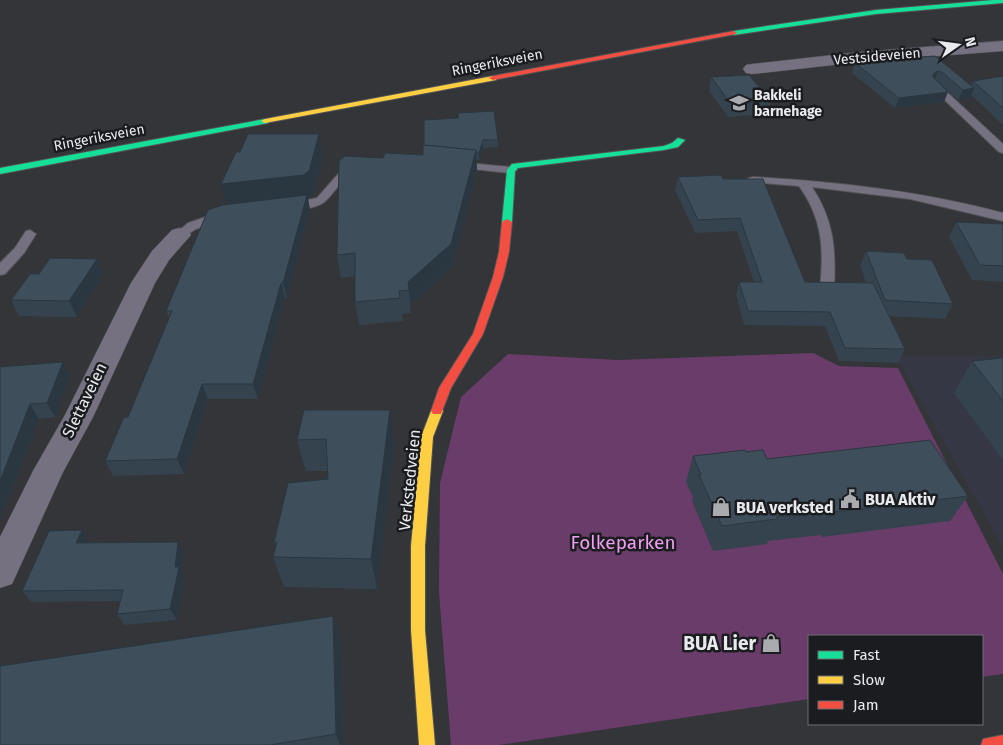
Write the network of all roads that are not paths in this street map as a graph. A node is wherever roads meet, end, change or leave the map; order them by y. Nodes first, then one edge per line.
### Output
1 (1003, 1) edge
2 (1003, 46) edge
3 (752, 69) dead end
4 (935, 86) edge
5 (681, 140) dead end
6 (1003, 150) edge
7 (442, 164) edge
8 (365, 165) edge
9 (0, 171) edge
10 (510, 172) junction
11 (753, 180) edge
12 (803, 184) junction
13 (277, 208) edge
14 (236, 212) edge
15 (1003, 217) edge
16 (30, 234) dead end
17 (180, 235) joint
18 (0, 271) edge
19 (827, 288) edge
20 (0, 573) edge
21 (1003, 743) edge
22 (427, 745) edge
23 (989, 745) edge

1 - 9 main road, Ringeriksveien
2 - 3 street, Vestsideveien
4 - 6 lane
5 - 10 main road
7 - 10 lane
8 - 13 lane
10 - 22 main road, Verkstedveien
11 - 12 lane
12 - 15 lane
12 - 19 lane
14 - 17 lane
16 - 18 lane
17 - 20 street, Slettaveien
21 - 23 main road

